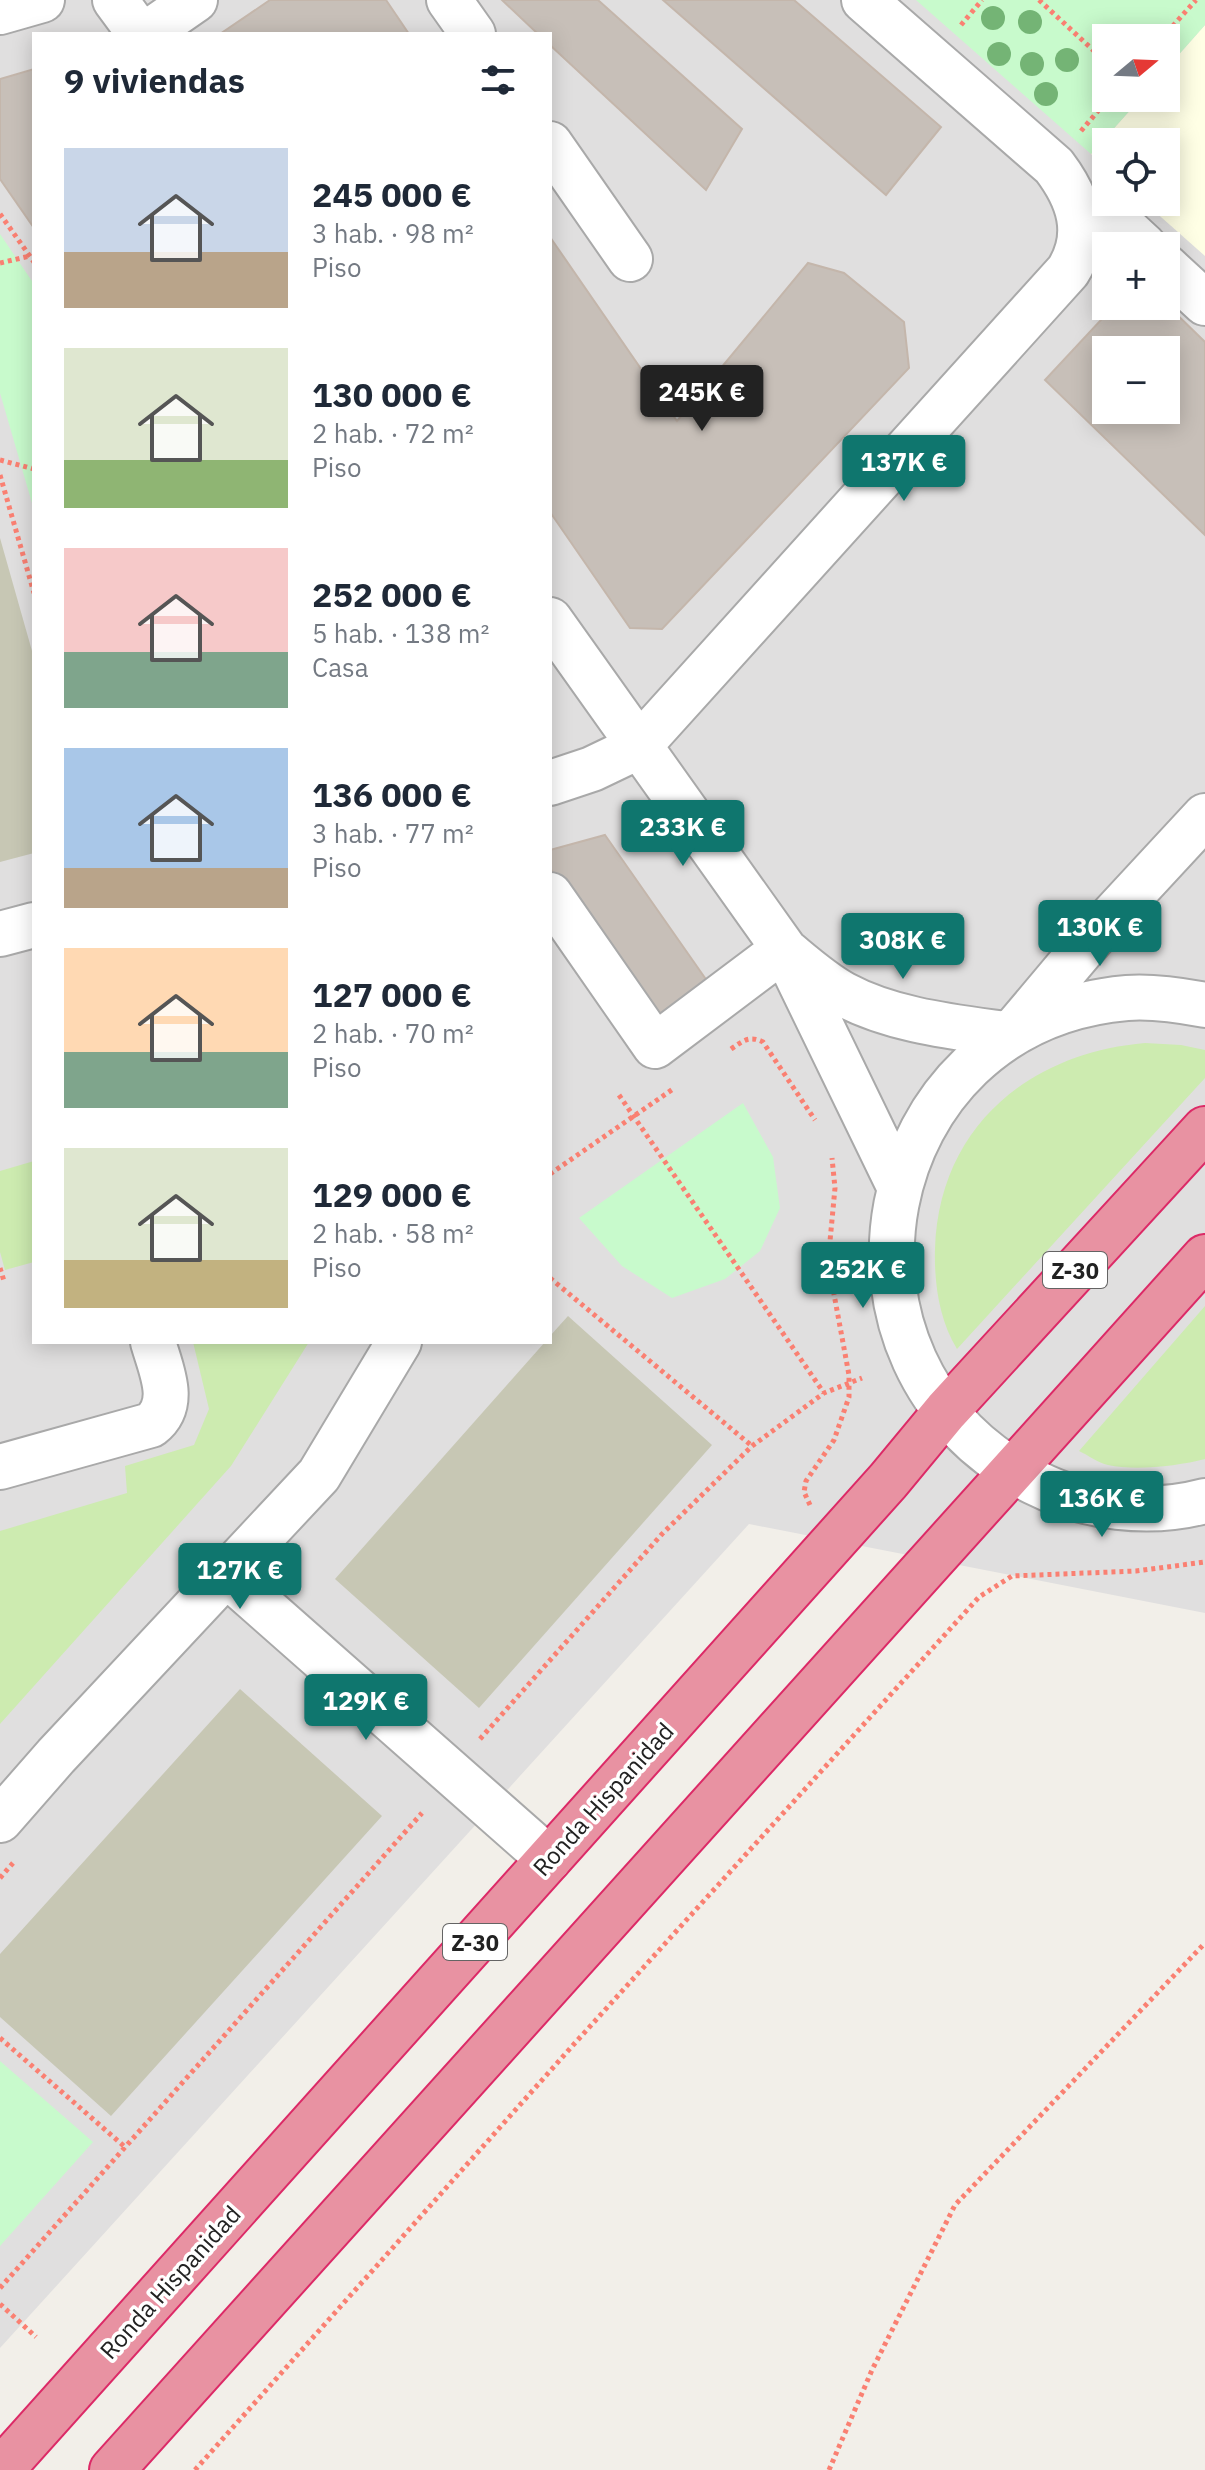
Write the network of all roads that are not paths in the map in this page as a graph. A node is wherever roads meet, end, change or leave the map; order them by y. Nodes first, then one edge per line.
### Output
1 (42, 0) edge
2 (115, 0) edge
3 (195, 0) edge
4 (449, 0) edge
5 (864, 0) edge
6 (0, 12) edge
7 (139, 32) edge
8 (149, 32) edge
9 (472, 32) edge
10 (552, 147) edge
11 (1111, 230) edge
12 (630, 259) dead end
13 (1180, 280) edge
14 (1205, 303) edge
15 (552, 623) edge
16 (638, 747) junction
17 (552, 782) edge
18 (1205, 816) edge
19 (552, 898) edge
20 (32, 926) edge
21 (0, 934) edge
22 (784, 949) junction
23 (1205, 1005) edge
24 (1011, 1035) junction
25 (1205, 1129) edge
26 (899, 1186) junction
27 (1205, 1257) edge
28 (154, 1344) edge
29 (398, 1344) edge
30 (946, 1411) junction
31 (0, 1467) edge
32 (1011, 1470) junction
33 (1205, 1501) edge
34 (227, 1575) junction
35 (0, 1820) edge
36 (549, 1859) junction
37 (1, 2470) edge
38 (112, 2470) edge

1 - 6 street
2 - 7 street
3 - 8 street
4 - 9 street
5 - 11 street
10 - 12 street
11 - 16 street
13 - 14 street
15 - 16 street
16 - 17 street
16 - 22 street
18 - 24 street
19 - 22 street
20 - 21 street
22 - 24 street
22 - 26 street
23 - 24 street
24 - 26 street
25 - 30 highway, Ronda Hispanidad / Z-30
26 - 30 street
27 - 32 highway
28 - 31 street
29 - 34 street
30 - 32 street
30 - 36 highway, Ronda Hispanidad / Z-30
32 - 33 street
32 - 38 highway
34 - 35 street
34 - 36 street
36 - 37 highway, Ronda Hispanidad / Z-30

